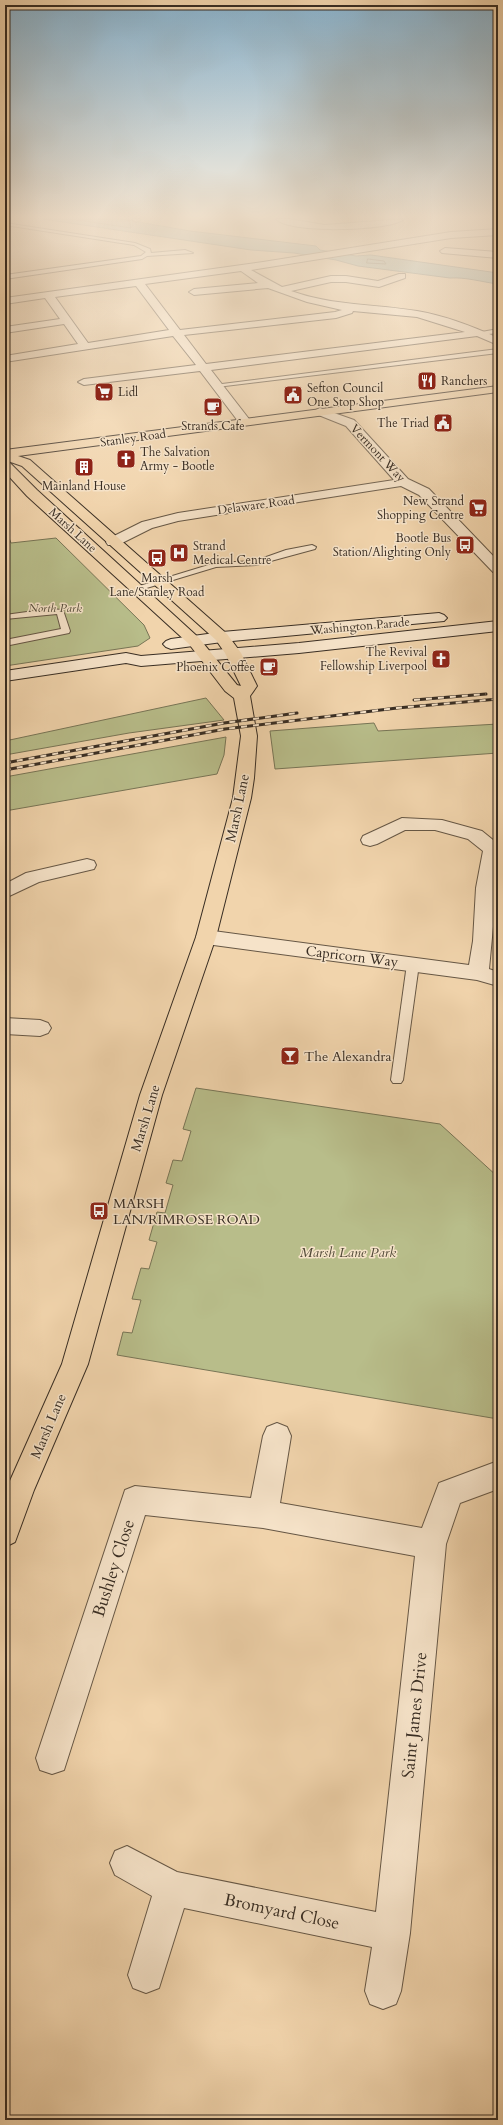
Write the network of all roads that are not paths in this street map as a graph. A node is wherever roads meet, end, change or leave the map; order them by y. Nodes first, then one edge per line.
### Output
1 (64, 318) edge
2 (165, 318) edge
3 (308, 318) edge
4 (435, 318) edge
5 (66, 321) junction
6 (5, 330) edge
7 (498, 331) edge
8 (176, 333) junction
9 (479, 333) junction
10 (498, 342) edge
11 (85, 346) junction
12 (498, 351) edge
13 (5, 359) edge
14 (203, 367) junction
15 (84, 382) dead end
16 (217, 385) junction
17 (498, 389) edge
18 (320, 412) junction
19 (245, 422) junction
20 (5, 455) edge
21 (5, 465) edge
22 (403, 482) junction
23 (113, 542) junction
24 (312, 547) dead end
25 (497, 567) edge
26 (159, 582) junction
27 (136, 588) junction
28 (481, 613) dead end
29 (5, 618) edge
30 (498, 626) edge
31 (222, 637) junction
32 (194, 640) junction
33 (5, 643) edge
34 (233, 653) junction
35 (205, 655) junction
36 (126, 658) junction
37 (5, 676) edge
38 (242, 696) junction
39 (370, 840) dead end
40 (496, 848) edge
41 (87, 865) dead end
42 (5, 892) edge
43 (206, 937) junction
44 (413, 964) junction
45 (478, 973) junction
46 (498, 979) edge
47 (5, 1026) edge
48 (40, 1028) dead end
49 (397, 1080) dead end
50 (277, 1436) dead end
51 (498, 1475) edge
52 (13, 1489) edge
53 (263, 1514) junction
54 (5, 1532) edge
55 (431, 1544) junction
56 (52, 1758) dead end
57 (127, 1863) dead end
58 (172, 1888) junction
59 (392, 1933) junction
60 (146, 1975) dead end
61 (383, 1991) dead end

1 - 5 street
2 - 8 street
3 - 8 street
4 - 9 street
5 - 6 street
5 - 11 street
7 - 9 lane
8 - 11 street
8 - 14 street
9 - 10 street
9 - 14 street
11 - 13 street
12 - 16 lane
14 - 15 street
14 - 16 street
16 - 19 street
17 - 18 main road, Stanley Road
18 - 19 main road, Stanley Road
18 - 22 street, Vermont Way
19 - 20 main road, Stanley Road
20 - 23 main road, Marsh Lane
21 - 27 main road, Marsh Lane
22 - 23 street, Delaware Road
22 - 25 street, Vermont Way
23 - 26 main road, Marsh Lane
24 - 26 lane
26 - 27 lane
26 - 31 main road, Marsh Lane
27 - 32 main road, Marsh Lane
28 - 31 street, Washington Parade
29 - 33 lane
30 - 34 street, Washington Parade
31 - 32 street, Washington Parade
31 - 34 main road, Marsh Lane
32 - 35 main road, Marsh Lane
32 - 36 street, Washington Parade
34 - 35 street, Washington Parade
34 - 38 main road, Marsh Lane
35 - 36 street, Washington Parade
35 - 38 main road, Marsh Lane
36 - 37 street
38 - 43 main road, Marsh Lane
39 - 40 street
40 - 45 street
41 - 42 street
43 - 44 street, Capricorn Way
43 - 52 main road, Marsh Lane
44 - 45 street, Capricorn Way
44 - 49 lane
45 - 46 street, Capricorn Way
47 - 48 street
50 - 53 street
51 - 55 street, Saint James Drive
52 - 54 main road, Marsh Lane
53 - 55 street, Bushley Close
53 - 56 street, Bushley Close
55 - 59 street, Saint James Drive
57 - 58 street, Bromyard Close
58 - 59 street, Bromyard Close
58 - 60 street
59 - 61 street, Saint James Drive

